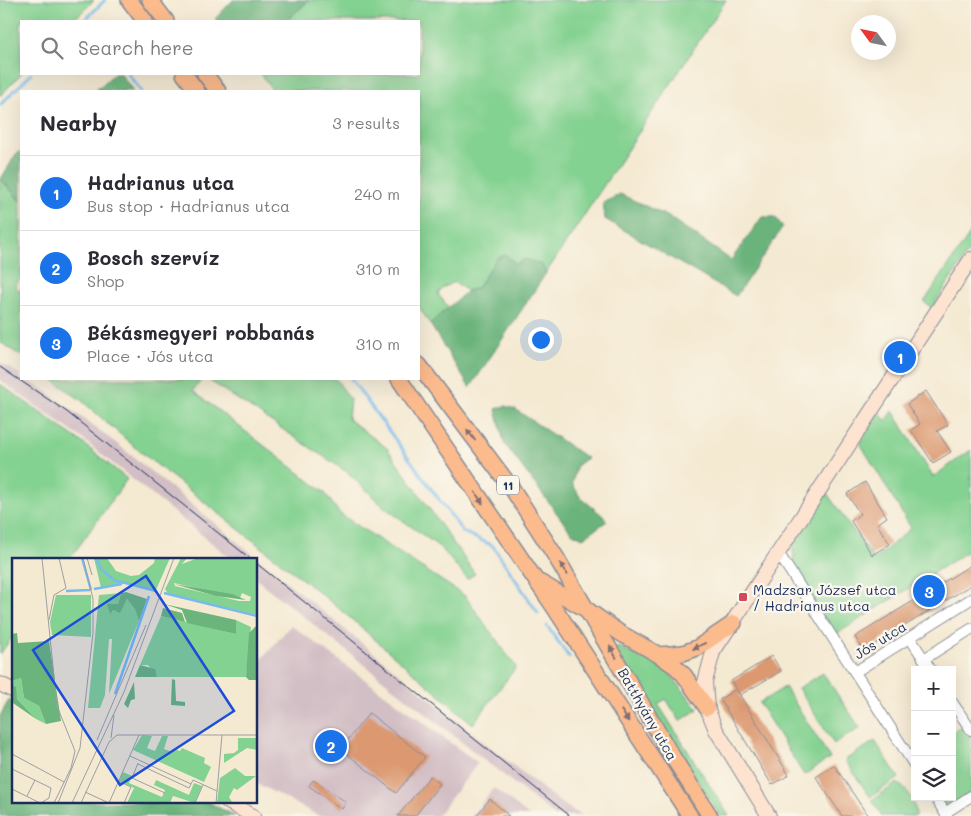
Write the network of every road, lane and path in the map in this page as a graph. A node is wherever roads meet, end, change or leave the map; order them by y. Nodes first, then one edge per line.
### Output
1 (129, 0) edge
2 (150, 0) edge
3 (144, 20) edge
4 (165, 20) edge
5 (185, 75) edge
6 (206, 75) edge
7 (196, 90) edge
8 (217, 90) edge
9 (971, 259) edge
10 (420, 366) edge
11 (400, 380) edge
12 (779, 554) junction
13 (538, 582) junction
14 (971, 600) edge
15 (589, 611) junction
16 (734, 623) junction
17 (971, 629) edge
18 (910, 638) junction
19 (659, 655) junction
20 (924, 659) junction
21 (928, 666) edge
22 (855, 672) junction
23 (0, 684) edge
24 (12, 690) edge
25 (707, 708) junction
26 (956, 708) edge
27 (971, 730) edge
28 (911, 760) edge
29 (971, 796) edge
30 (938, 801) edge
31 (232, 804) edge
32 (946, 814) edge
33 (253, 816) edge
34 (690, 816) edge
35 (710, 816) edge
36 (769, 816) edge

1 - 3 main road
2 - 4 main road
5 - 7 main road
6 - 8 main road
9 - 12 street
15 -> 10 main road, 11
11 -> 13 main road, 11
12 - 16 street
12 - 22 street
13 - 15 main road
13 -> 34 main road, Batthyány utca / 11
14 - 18 street, Jós utca
15 - 19 main road
35 -> 15 main road, Batthyány utca / 11
16 -> 19 main road
16 - 25 street
17 - 20 street
18 - 20 street
18 - 22 street, Jós utca
19 - 25 main road
20 - 21 street
22 - 28 street
23 - 24 street
25 - 36 street
26 - 27 street
29 - 32 street
30 - 32 street
31 - 33 street

